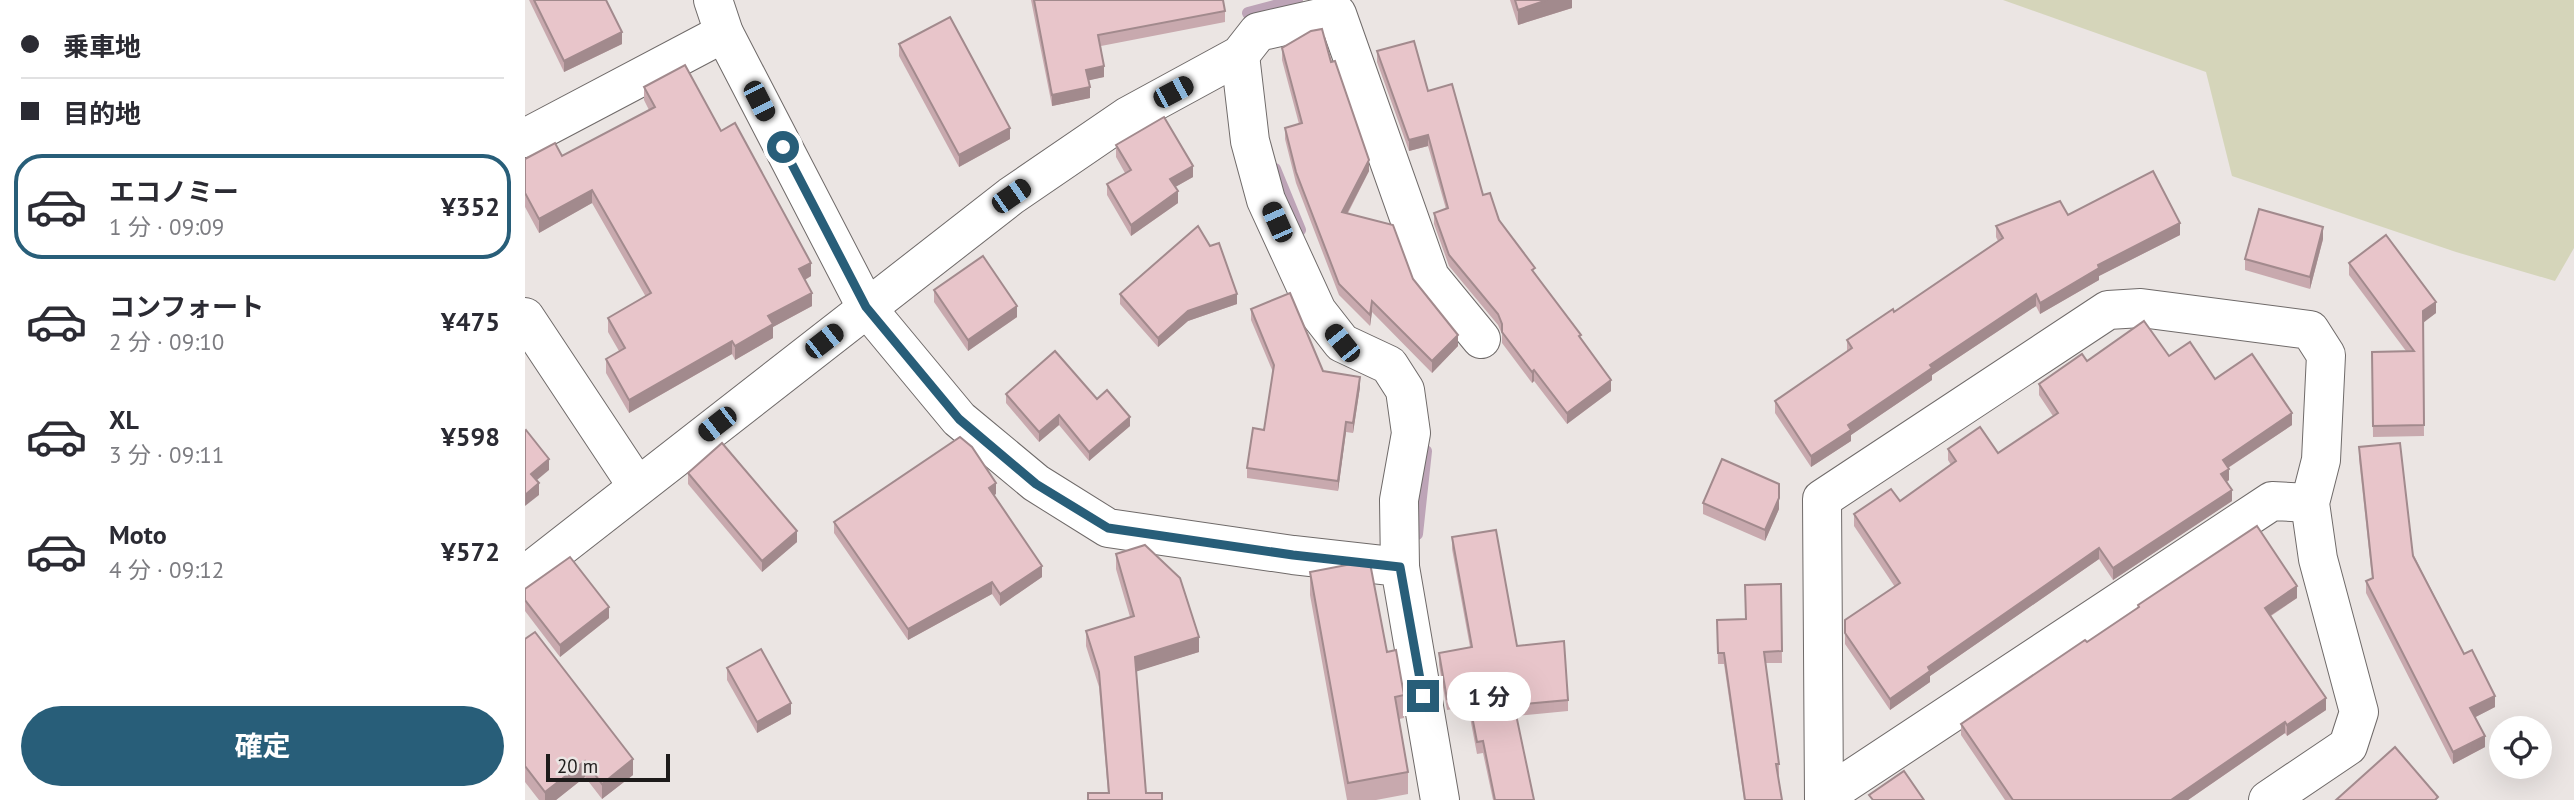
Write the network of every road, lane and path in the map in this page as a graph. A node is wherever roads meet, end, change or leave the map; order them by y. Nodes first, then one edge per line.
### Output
1 (718, 16) edge
2 (1240, 55) junction
3 (525, 138) edge
4 (866, 307) junction
5 (525, 317) edge
6 (1481, 339) dead end
7 (638, 486) junction
8 (2310, 503) junction
9 (1400, 567) junction
10 (525, 575) edge
11 (1824, 799) edge
12 (1440, 800) edge
13 (2268, 800) edge

1 - 3 street
1 - 4 street
2 - 4 street
2 - 6 street
2 - 9 street
4 - 7 street
4 - 9 street
5 - 7 street
7 - 10 street
8 - 11 street
8 - 11 street
8 - 13 street
9 - 12 street

